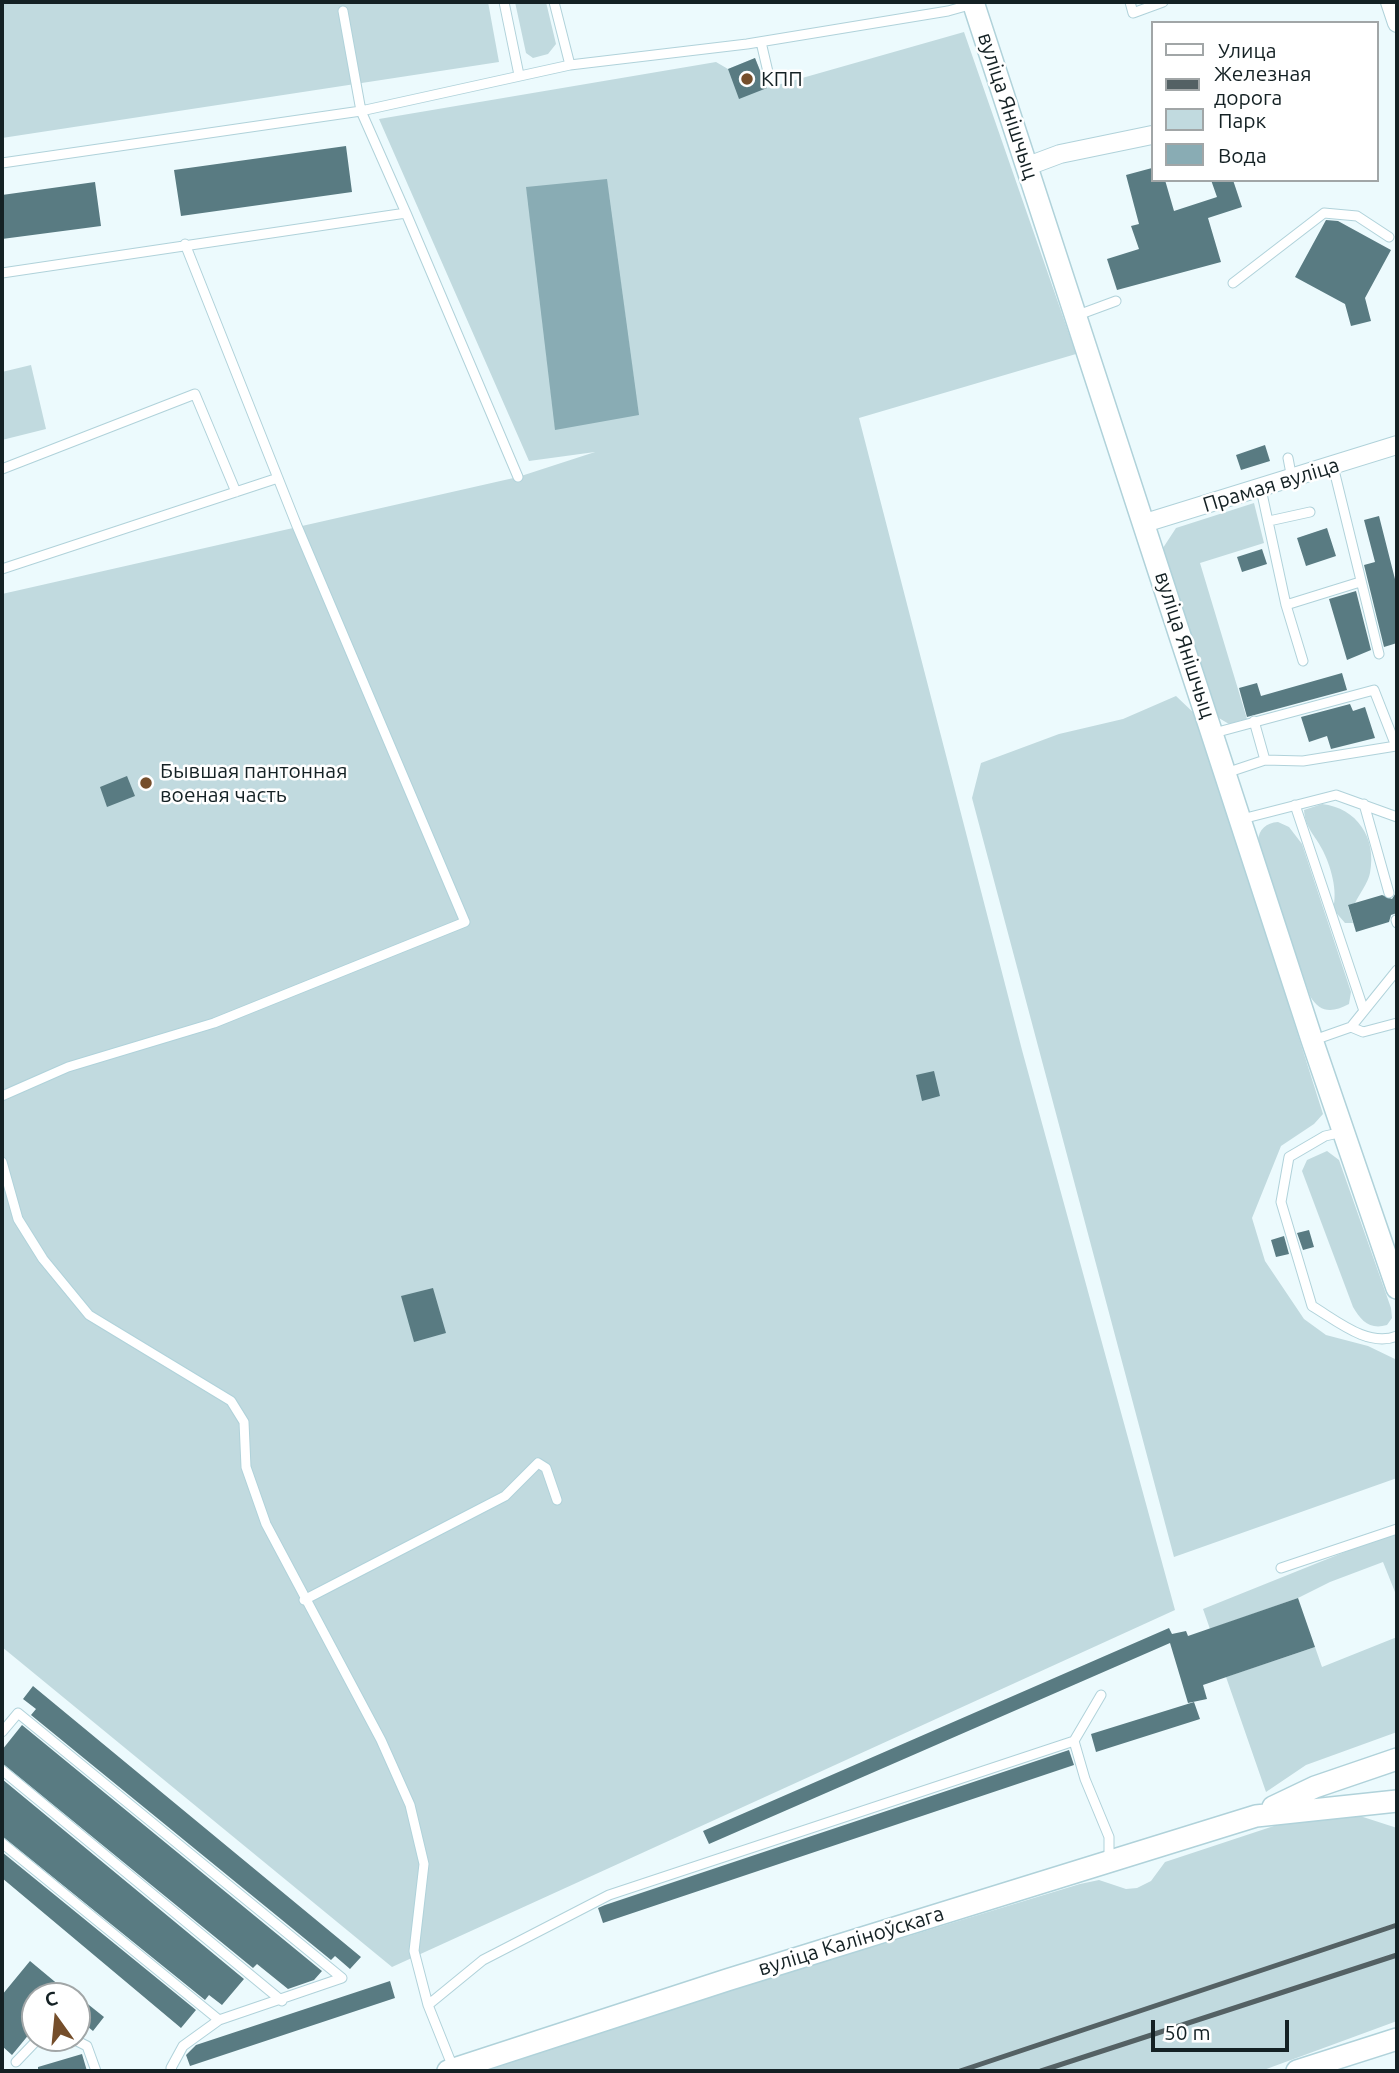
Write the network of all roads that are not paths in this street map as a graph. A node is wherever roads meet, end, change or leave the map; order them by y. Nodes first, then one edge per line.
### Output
1 (503, 2) edge
2 (554, 2) edge
3 (1130, 2) edge
4 (1163, 2) edge
5 (1390, 2) edge
6 (973, 3) edge
7 (343, 11) dead end
8 (1397, 23) edge
9 (761, 42) junction
10 (570, 65) junction
11 (768, 72) dead end
12 (519, 75) junction
13 (361, 111) junction
14 (1150, 135) edge
15 (2, 163) edge
16 (1028, 166) junction
17 (406, 213) junction
18 (1389, 237) dead end
19 (185, 244) junction
20 (2, 273) edge
21 (1233, 283) dead end
22 (1116, 301) dead end
23 (1078, 315) junction
24 (1397, 445) edge
25 (1288, 458) dead end
26 (1333, 466) junction
27 (2, 469) edge
28 (518, 477) dead end
29 (278, 478) junction
30 (1292, 479) junction
31 (1262, 489) junction
32 (236, 492) junction
33 (1310, 512) dead end
34 (1269, 521) junction
35 (1145, 523) junction
36 (2, 569) edge
37 (1360, 582) junction
38 (1286, 605) junction
39 (1379, 654) dead end
40 (1303, 660) dead end
41 (1254, 721) junction
42 (1214, 733) junction
43 (1265, 760) junction
44 (1226, 773) junction
45 (1364, 804) junction
46 (1295, 805) junction
47 (1397, 817) edge
48 (1240, 819) junction
49 (1389, 893) dead end
50 (1397, 970) edge
51 (1364, 1011) junction
52 (1397, 1023) edge
53 (1351, 1027) junction
54 (1312, 1040) junction
55 (2, 1096) edge
56 (1344, 1132) junction
57 (2, 1162) edge
58 (1397, 1288) edge
59 (1397, 1336) edge
60 (557, 1500) dead end
61 (1397, 1529) edge
62 (1281, 1568) dead end
63 (304, 1600) junction
64 (1101, 1695) dead end
65 (2, 1732) edge
66 (1074, 1741) junction
67 (1397, 1759) edge
68 (2, 1770) edge
69 (1397, 1801) edge
70 (1256, 1816) junction
71 (2, 1843) edge
72 (1109, 1861) junction
73 (282, 2001) junction
74 (428, 2005) junction
75 (219, 2020) junction
76 (1397, 2039) edge
77 (26, 2052) edge
78 (89, 2052) edge
79 (16, 2062) dead end
80 (451, 2070) edge
81 (96, 2071) edge
82 (172, 2071) edge
83 (1297, 2071) edge

1 - 12 lane
2 - 10 lane
3 - 4 lane
5 - 8 street
6 - 9 lane
6 - 16 street, вуліца Янішчыц
7 - 13 lane
9 - 10 lane
9 - 11 lane
10 - 12 lane
12 - 13 lane
13 - 15 lane
13 - 17 lane
14 - 16 street
16 - 23 street, вуліца Янішчыц
17 - 19 lane
17 - 28 lane
18 - 21 lane
19 - 20 lane
19 - 29 lane
22 - 23 lane
23 - 35 street, вуліца Янішчыц
24 - 26 street, Прамая вуліца
25 - 30 lane
26 - 30 street, Прамая вуліца
26 - 37 lane
27 - 32 lane
29 - 32 lane
29 - 55 lane
30 - 31 street, Прамая вуліца
31 - 34 lane
31 - 35 street, Прамая вуліца
32 - 36 lane
33 - 34 lane
34 - 38 lane
35 - 42 street, вуліца Янішчыц
37 - 38 lane
37 - 39 lane
38 - 40 lane
41 - 42 lane
41 - 43 lane
41 - 43 lane
42 - 44 street, вуліца Янішчыц
43 - 44 lane
44 - 48 street, вуліца Янішчыц
45 - 46 lane
45 - 47 lane
45 - 49 lane
46 - 48 lane
46 - 51 lane
48 - 54 street, вуліца Янішчыц
50 - 51 lane
51 - 53 lane
52 - 53 lane
53 - 54 lane
54 - 56 street, вуліца Янішчыц
56 - 58 street, вуліца Янішчыц
56 - 59 lane
57 - 63 lane
60 - 63 lane
61 - 62 lane
63 - 74 lane
64 - 66 lane
65 - 73 lane
66 - 72 lane
66 - 74 lane
67 - 70 street, вуліца Каліноўскага
68 - 73 lane
69 - 70 street, вуліца Каліноўскага
70 - 72 street, вуліца Каліноўскага
71 - 75 lane
72 - 80 street, вуліца Каліноўскага
73 - 75 lane
74 - 80 lane
75 - 82 lane
76 - 83 street
77 - 79 lane
78 - 81 lane

